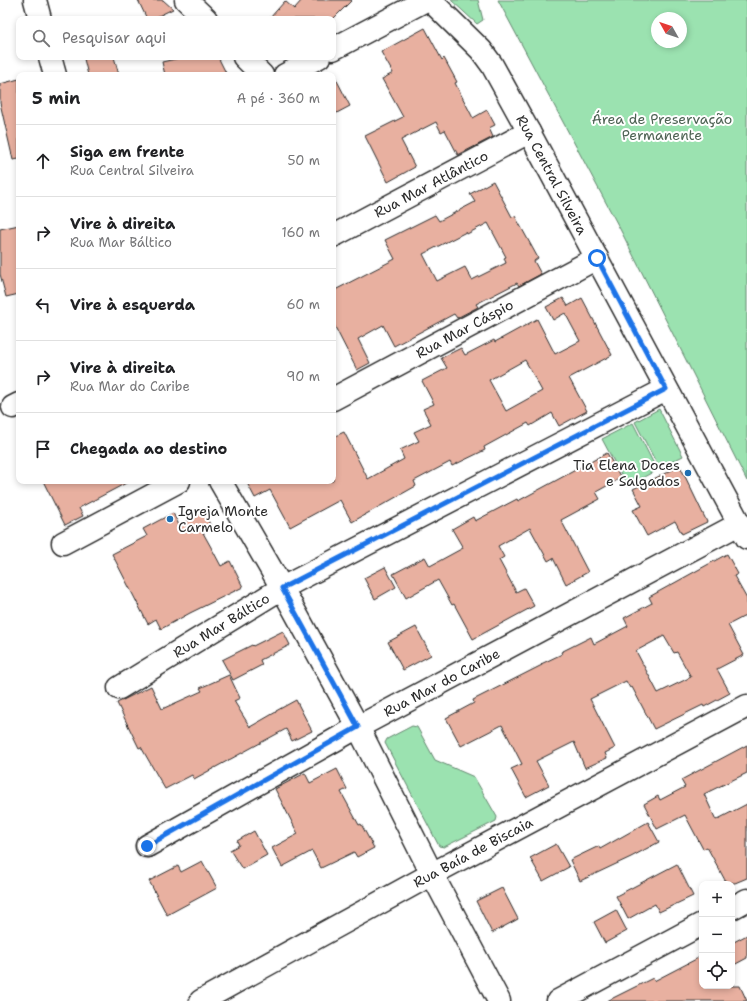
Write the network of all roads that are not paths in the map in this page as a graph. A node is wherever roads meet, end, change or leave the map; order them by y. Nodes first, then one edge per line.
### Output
1 (35, 0) edge
2 (186, 0) edge
3 (426, 0) edge
4 (430, 0) edge
5 (39, 16) edge
6 (203, 16) edge
7 (336, 47) edge
8 (51, 60) edge
9 (247, 60) edge
10 (313, 60) edge
11 (54, 72) edge
12 (259, 72) edge
13 (291, 72) edge
14 (529, 132) junction
15 (336, 234) edge
16 (597, 258) junction
17 (666, 389) junction
18 (336, 397) edge
19 (173, 484) edge
20 (222, 484) edge
21 (743, 531) edge
22 (63, 543) dead end
23 (282, 588) junction
24 (119, 688) dead end
25 (747, 706) edge
26 (358, 727) junction
27 (147, 846) dead end
28 (432, 874) junction
29 (747, 900) edge
30 (735, 906) edge
31 (699, 926) edge
32 (201, 1001) edge
33 (499, 1001) edge
34 (558, 1001) edge

1 - 5 street
2 - 6 street
3 - 7 street
4 - 14 street, Rua Central Silveira
8 - 11 street
9 - 12 street
10 - 13 street
14 - 15 street, Rua Mar Atlântico
14 - 16 street, Rua Central Silveira
16 - 17 street, Rua Central Silveira
16 - 18 street, Rua Mar Cáspio
17 - 21 street, Rua Central Silveira
17 - 23 street, Rua Mar Báltico
19 - 22 street
20 - 23 street
21 - 26 street, Rua Mar do Caribe
23 - 24 street, Rua Mar Báltico
23 - 26 street
25 - 28 street, Rua Baía de Biscaia
26 - 27 street, Rua Mar do Caribe
26 - 28 street
28 - 32 street, Rua Baía de Biscaia
28 - 33 street
29 - 30 street
31 - 34 street

